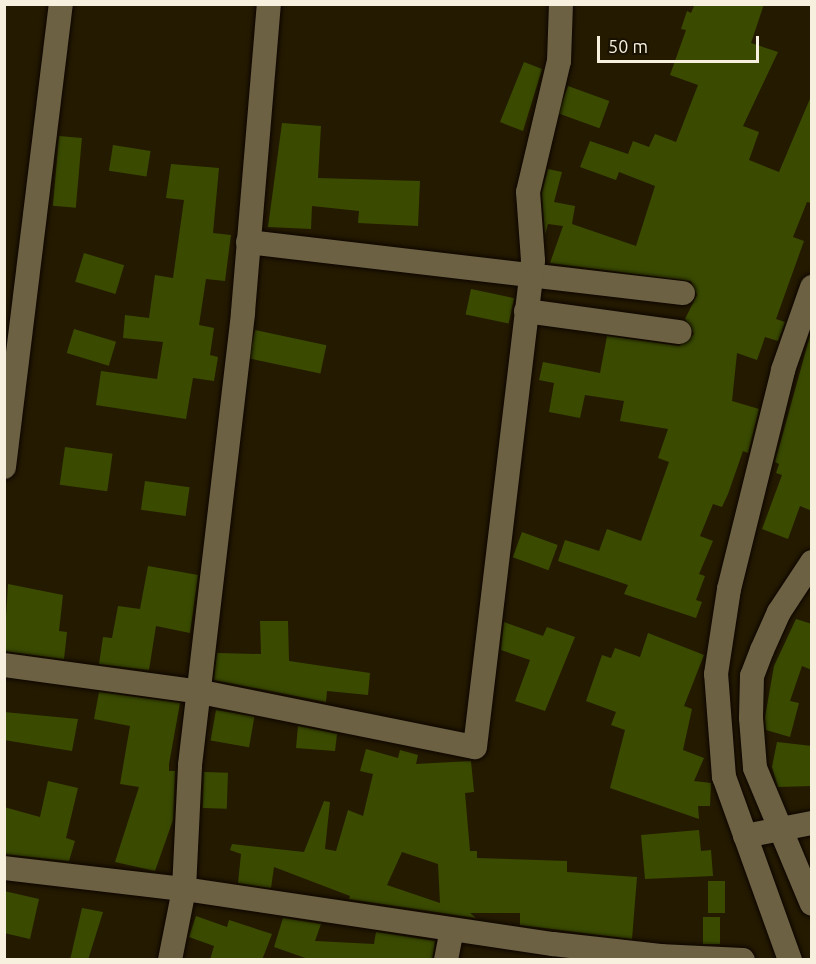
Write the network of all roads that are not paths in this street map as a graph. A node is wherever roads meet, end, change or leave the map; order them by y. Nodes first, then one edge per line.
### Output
1 (61, 4) edge
2 (269, 4) edge
3 (561, 4) edge
4 (249, 242) junction
5 (531, 274) junction
6 (812, 287) edge
7 (683, 293) dead end
8 (526, 310) junction
9 (680, 332) dead end
10 (4, 467) edge
11 (812, 562) edge
12 (4, 665) edge
13 (201, 692) junction
14 (737, 734) junction
15 (743, 777) junction
16 (812, 823) edge
17 (766, 832) junction
18 (4, 868) edge
19 (184, 889) junction
20 (812, 904) edge
21 (452, 930) junction
22 (170, 960) edge
23 (446, 960) edge
24 (743, 960) edge
25 (790, 960) edge

1 - 10 street
2 - 4 street
3 - 5 street
4 - 5 street
4 - 13 street
5 - 7 street
5 - 8 street
6 - 14 street
8 - 9 street
8 - 13 street
11 - 14 street
12 - 13 street
13 - 19 street
14 - 15 street
14 - 15 street
15 - 17 street
15 - 17 street
16 - 17 street
17 - 20 street
17 - 25 street
18 - 19 street
19 - 21 street
19 - 22 street
21 - 23 street
21 - 24 street

